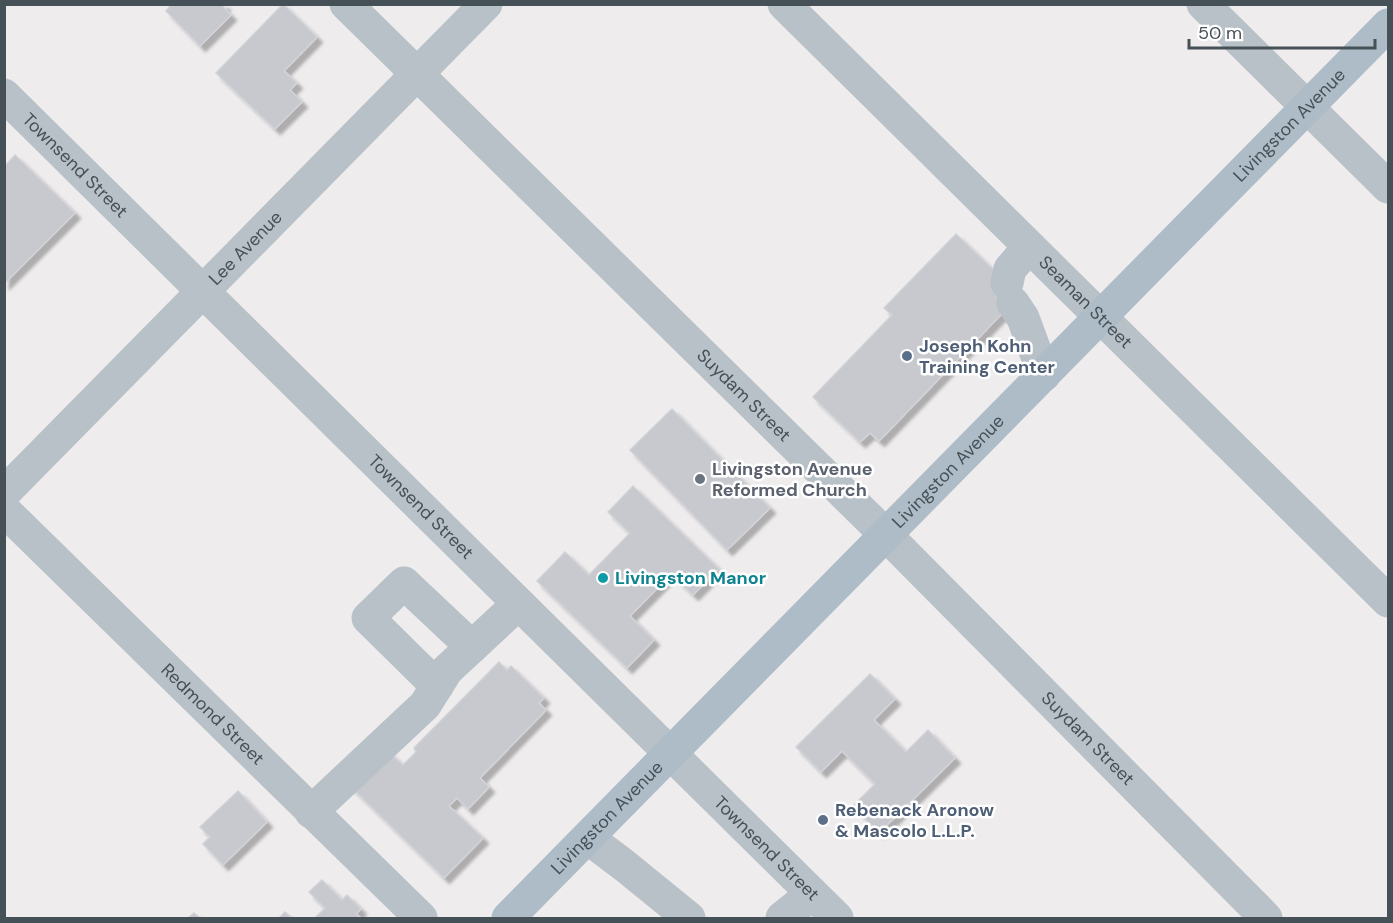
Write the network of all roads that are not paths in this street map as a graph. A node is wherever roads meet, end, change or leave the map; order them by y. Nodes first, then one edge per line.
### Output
1 (346, 4) edge
2 (486, 4) edge
3 (784, 4) edge
4 (1203, 4) edge
5 (1389, 25) edge
6 (418, 75) junction
7 (4, 95) edge
8 (1307, 106) junction
9 (1389, 187) edge
10 (1029, 247) junction
11 (204, 292) junction
12 (1100, 318) junction
13 (1044, 375) junction
14 (4, 493) edge
15 (4, 510) edge
16 (887, 536) junction
17 (1389, 601) edge
18 (518, 604) junction
19 (472, 646) junction
20 (437, 687) junction
21 (670, 755) junction
22 (311, 812) junction
23 (588, 838) junction
24 (812, 894) junction
25 (421, 918) edge
26 (508, 918) edge
27 (689, 918) edge
28 (782, 918) edge
29 (837, 918) edge
30 (1266, 918) edge

1 - 6 street, Suydam Street
2 - 6 street, Lee Avenue
3 - 10 street, Seaman Street
4 - 8 street
5 - 8 main road, Livingston Avenue
6 - 11 street, Lee Avenue
6 - 16 street, Suydam Street
7 - 11 street, Townsend Street
8 - 9 street
8 - 12 main road, Livingston Avenue
10 - 12 street, Seaman Street
10 - 13 street
11 - 14 street, Lee Avenue
11 - 18 street, Townsend Street
12 - 13 main road, Livingston Avenue
12 - 17 street, Seaman Street
13 - 16 main road, Livingston Avenue
15 - 22 street, Redmond Street
16 - 21 main road, Livingston Avenue
16 - 30 street, Suydam Street
18 - 19 street
18 - 21 street, Townsend Street
19 - 20 street
19 - 20 street
20 - 22 street
21 - 23 main road, Livingston Avenue
21 - 24 street, Townsend Street
22 - 25 street, Redmond Street
23 - 26 main road, Livingston Avenue
23 - 27 street
24 - 28 street
24 - 29 street, Townsend Street

